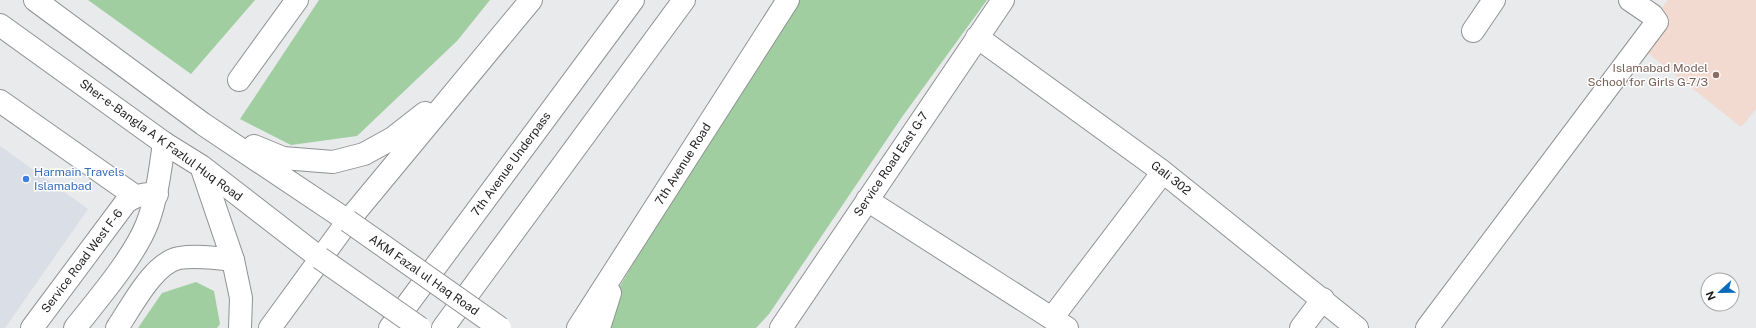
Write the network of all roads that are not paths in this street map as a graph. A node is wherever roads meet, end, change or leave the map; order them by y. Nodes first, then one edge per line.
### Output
1 (35, 0) edge
2 (297, 0) edge
3 (531, 0) edge
4 (633, 0) edge
5 (684, 0) edge
6 (788, 0) edge
7 (1003, 0) edge
8 (1494, 0) edge
9 (1630, 0) edge
10 (0, 25) edge
11 (1473, 31) dead end
12 (978, 37) junction
13 (238, 80) dead end
14 (457, 88) junction
15 (0, 101) edge
16 (203, 124) junction
17 (164, 143) junction
18 (201, 166) junction
19 (1163, 172) junction
20 (157, 194) junction
21 (135, 196) junction
22 (867, 200) junction
23 (348, 221) junction
24 (320, 258) junction
25 (234, 260) junction
26 (619, 265) junction
27 (1323, 298) junction
28 (1060, 323) edge
29 (32, 328) edge
30 (75, 328) edge
31 (117, 328) edge
32 (240, 328) edge
33 (270, 328) edge
34 (390, 328) edge
35 (420, 328) edge
36 (443, 328) edge
37 (500, 328) edge
38 (578, 328) edge
39 (599, 328) edge
40 (781, 328) edge
41 (1301, 328) edge
42 (1358, 328) edge
43 (1426, 328) edge

1 - 16 main road
2 - 13 main road
3 - 14 main road
4 - 34 main road, 7th Avenue Underpass
5 - 36 main road
6 - 26 main road, 7th Avenue Road
7 - 12 main road, Service Road East G-7
8 - 11 main road
9 - 43 main road
10 - 17 main road, Sher-e-Bangla A K Fazlul Huq Road
12 - 19 main road, Gali 302
12 - 22 main road, Service Road East G-7
14 - 16 main road
14 - 23 main road
15 - 21 main road
16 - 23 main road
17 - 18 main road, Sher-e-Bangla A K Fazlul Huq Road
17 - 20 main road
18 - 24 main road, Sher-e-Bangla A K Fazlul Huq Road
18 - 25 main road
19 - 27 main road, Gali 302
19 - 28 main road
20 - 21 main road
20 - 30 main road
21 - 29 main road, Service Road West F-6
22 - 28 main road
22 - 40 main road, Service Road East G-7
23 - 24 main road
23 - 37 main road, AKM Fazal ul Haq Road, bridge
24 - 33 main road
24 - 35 main road, Sher-e-Bangla A K Fazlul Huq Road, bridge
25 - 31 main road
25 - 32 main road
26 - 38 main road, 7th Avenue Road
26 - 39 main road
27 - 41 main road
27 - 42 main road, Gali 302

